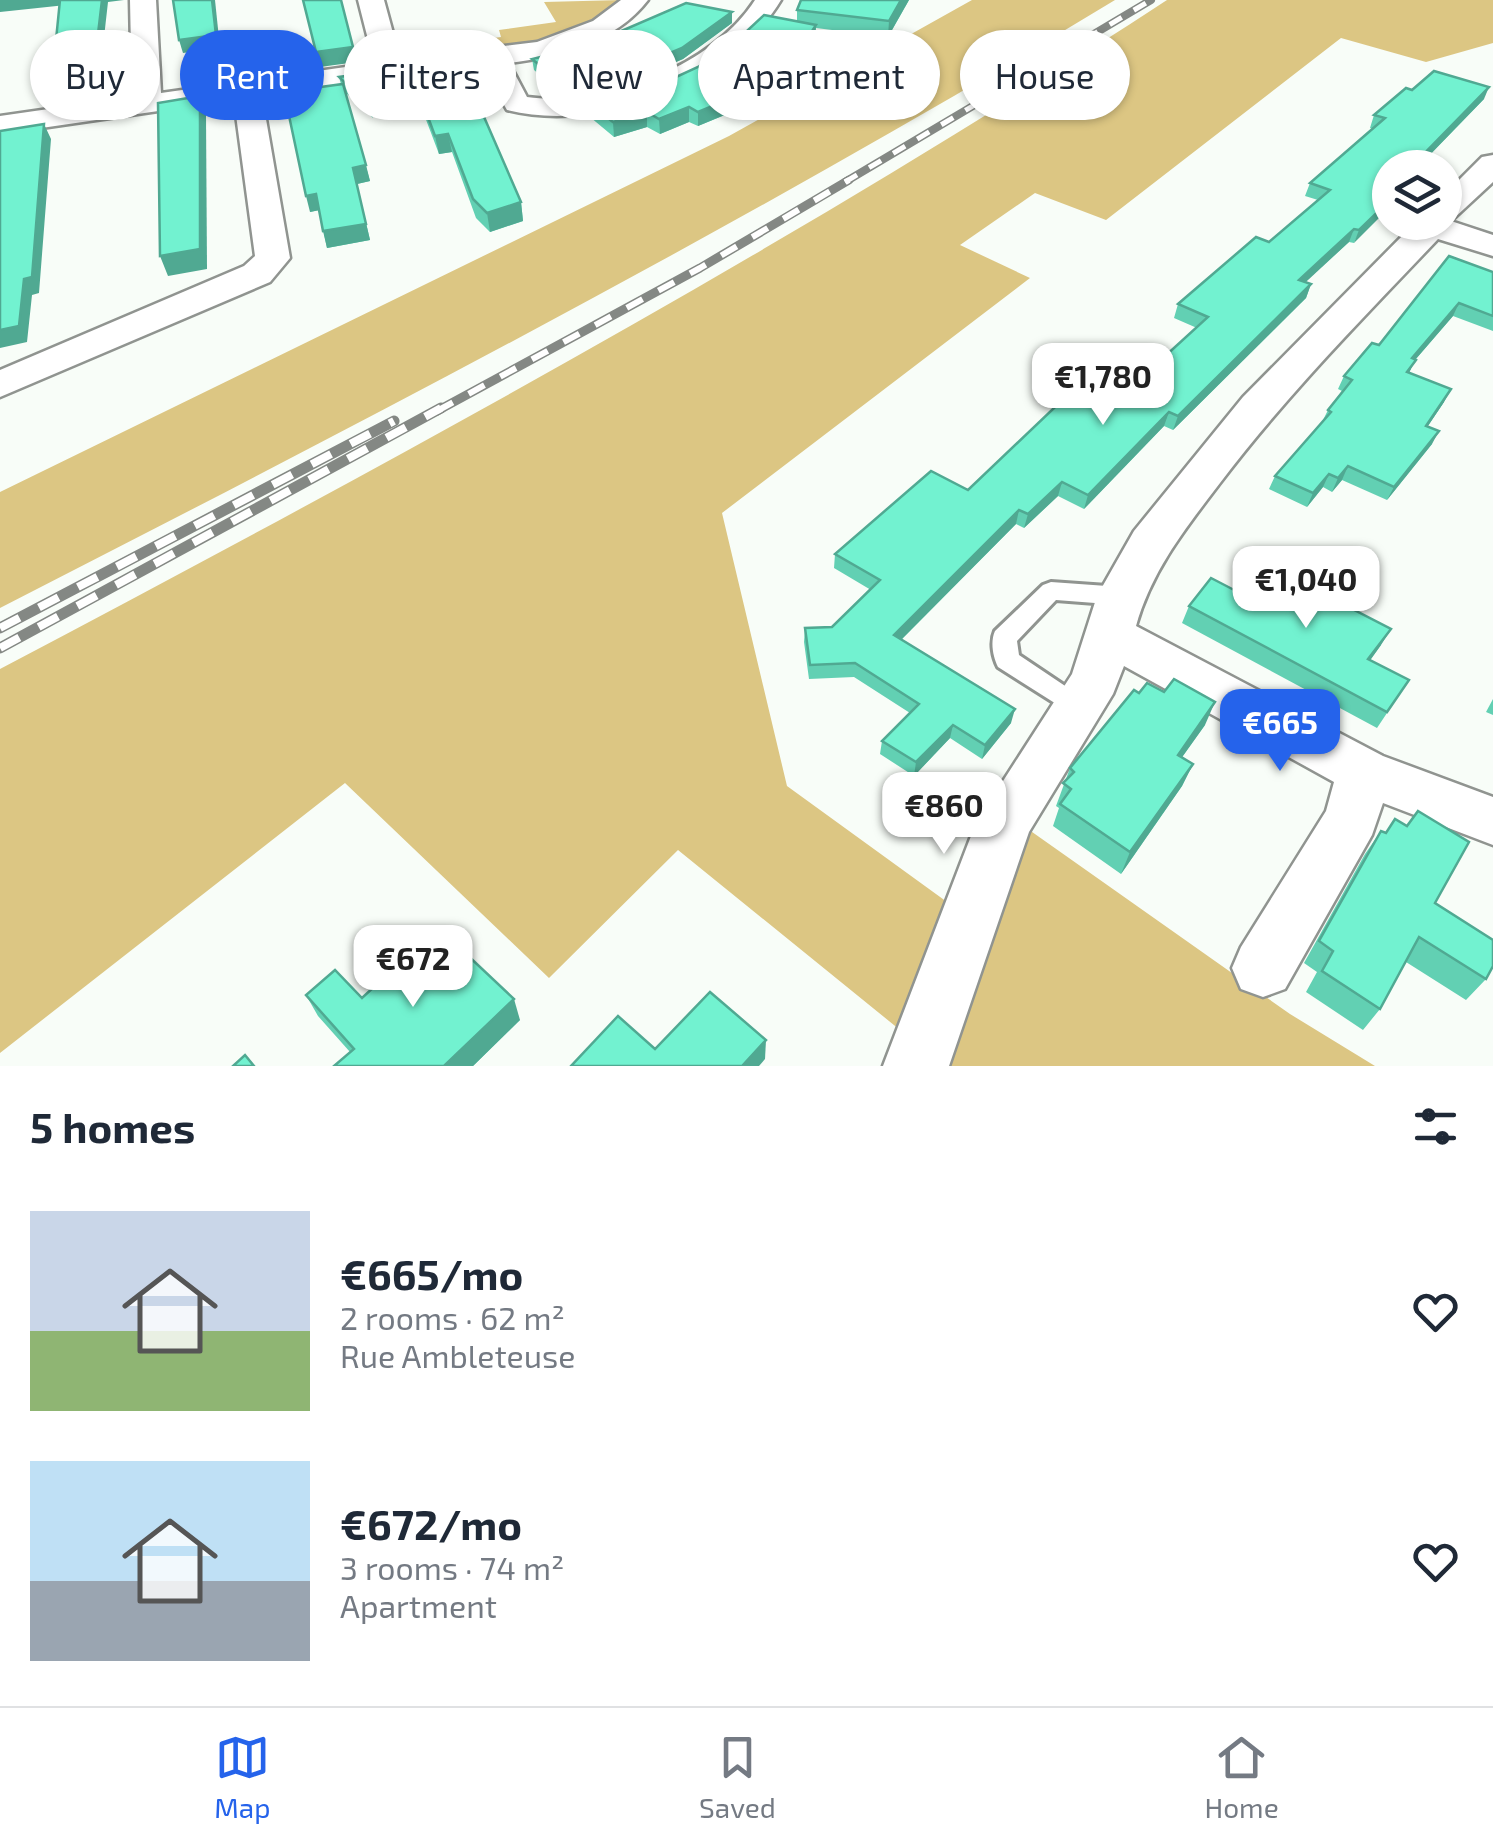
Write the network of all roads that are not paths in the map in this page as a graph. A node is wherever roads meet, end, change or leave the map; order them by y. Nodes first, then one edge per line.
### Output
1 (143, 0) edge
2 (381, 0) edge
3 (636, 0) edge
4 (768, 0) edge
5 (371, 1) edge
6 (144, 30) edge
7 (379, 30) edge
8 (516, 52) edge
9 (516, 102) edge
10 (35, 120) edge
11 (252, 120) edge
12 (0, 125) edge
13 (1493, 164) edge
14 (1462, 195) edge
15 (1462, 232) edge
16 (1418, 240) edge
17 (1493, 246) edge
18 (0, 385) edge
19 (1115, 615) junction
20 (1080, 709) junction
21 (1364, 772) junction
22 (1493, 821) edge
23 (1263, 968) dead end
24 (915, 1066) edge

1 - 6 street
2 - 5 lane
3 - 8 street
4 - 9 street
5 - 7 street
10 - 12 street
11 - 18 street
13 - 14 street
15 - 17 street
16 - 19 street
19 - 20 street
19 - 20 lane
19 - 21 street
20 - 24 street
21 - 22 street
21 - 23 street

